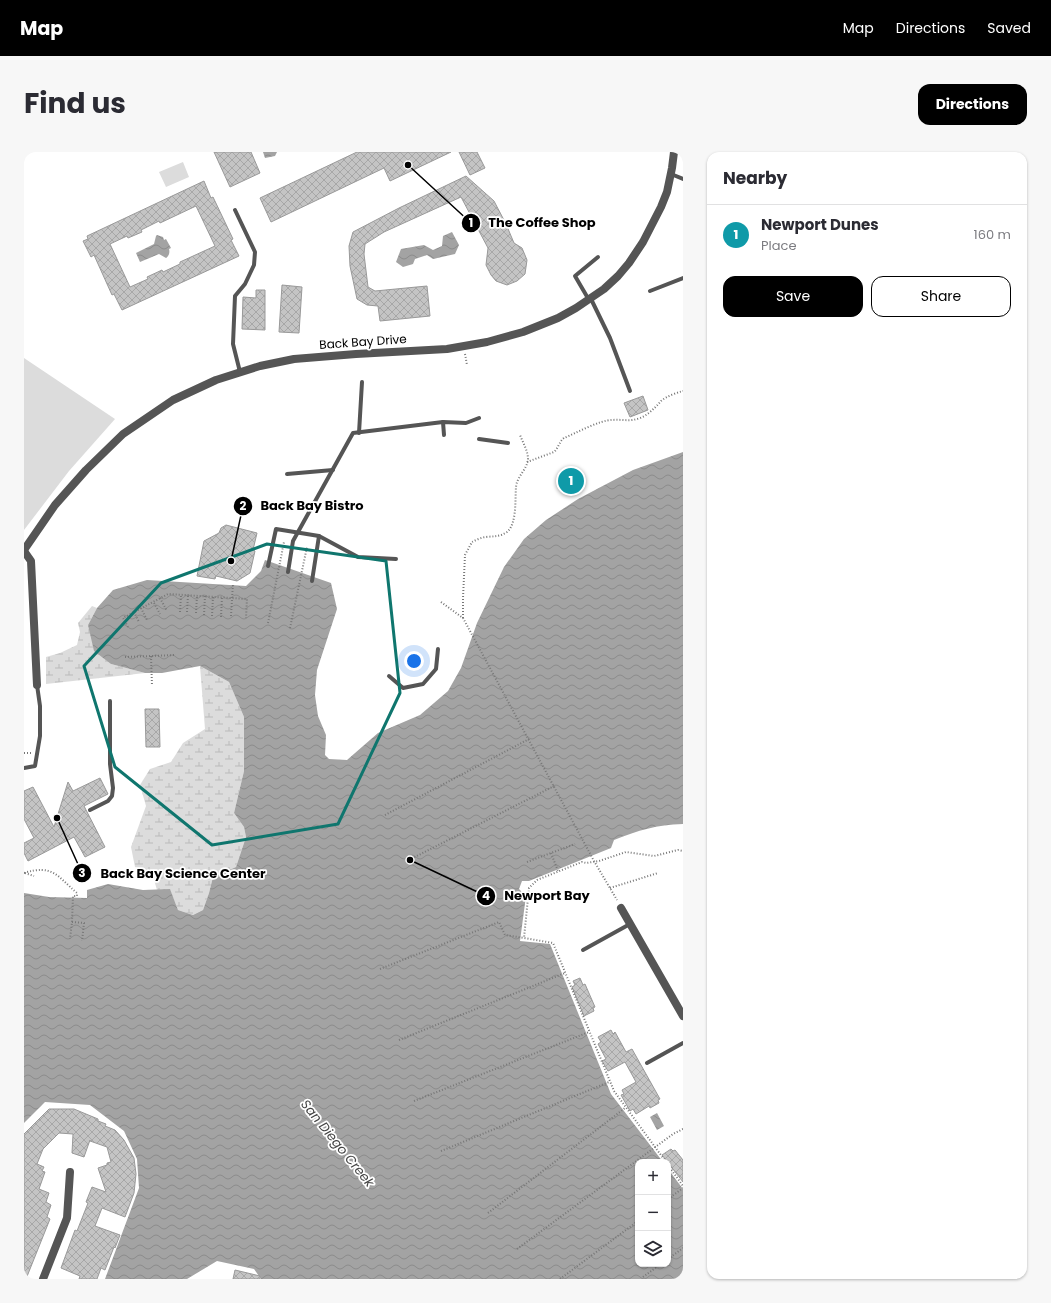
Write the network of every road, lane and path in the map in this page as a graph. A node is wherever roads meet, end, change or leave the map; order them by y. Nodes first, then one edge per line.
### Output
1 (674, 152) edge
2 (671, 174) junction
3 (683, 179) edge
4 (235, 210) dead end
5 (598, 257) dead end
6 (683, 278) edge
7 (650, 291) dead end
8 (590, 300) junction
9 (240, 372) junction
10 (362, 382) dead end
11 (630, 391) dead end
12 (683, 391) edge
13 (479, 418) dead end
14 (443, 422) junction
15 (359, 433) junction
16 (444, 435) dead end
17 (520, 436) dead end
18 (479, 439) dead end
19 (508, 443) dead end
20 (527, 462) junction
21 (333, 470) junction
22 (287, 474) dead end
23 (298, 533) junction
24 (319, 536) junction
25 (284, 542) dead end
26 (307, 547) dead end
27 (24, 550) edge
28 (396, 559) dead end
29 (268, 566) dead end
30 (288, 572) dead end
31 (312, 581) dead end
32 (232, 583) dead end
33 (181, 595) junction
34 (188, 596) junction
35 (197, 596) junction
36 (205, 596) junction
37 (214, 597) junction
38 (222, 597) junction
39 (160, 598) junction
40 (232, 598) junction
41 (153, 602) junction
42 (441, 602) dead end
43 (141, 608) junction
44 (167, 611) dead end
45 (134, 612) junction
46 (180, 612) dead end
47 (187, 612) dead end
48 (196, 613) dead end
49 (160, 614) dead end
50 (204, 615) dead end
51 (212, 616) dead end
52 (231, 616) dead end
53 (221, 617) dead end
54 (246, 618) dead end
55 (463, 618) junction
56 (147, 620) dead end
57 (140, 622) dead end
58 (268, 623) dead end
59 (128, 627) dead end
60 (290, 628) dead end
61 (438, 649) dead end
62 (176, 655) dead end
63 (151, 656) junction
64 (125, 657) dead end
65 (389, 676) dead end
66 (37, 685) joint
67 (152, 686) dead end
68 (110, 701) dead end
69 (529, 739) junction
70 (24, 768) edge
71 (554, 786) junction
72 (90, 810) dead end
73 (384, 815) dead end
74 (575, 844) dead end
75 (683, 851) edge
76 (551, 853) junction
77 (409, 860) dead end
78 (594, 861) junction
79 (527, 862) dead end
80 (558, 871) junction
81 (24, 873) edge
82 (658, 873) dead end
83 (34, 876) dead end
84 (610, 888) junction
85 (621, 908) joint
86 (72, 922) junction
87 (630, 924) junction
88 (524, 938) junction
89 (70, 939) dead end
90 (82, 941) dead end
91 (583, 950) dead end
92 (380, 969) dead end
93 (565, 973) junction
94 (683, 1016) edge
95 (589, 1032) junction
96 (399, 1040) dead end
97 (683, 1043) edge
98 (647, 1063) dead end
99 (609, 1082) junction
100 (414, 1101) dead end
101 (625, 1108) junction
102 (683, 1129) edge
103 (656, 1148) junction
104 (441, 1151) dead end
105 (664, 1159) edge
106 (671, 1169) edge
107 (70, 1172) dead end
108 (683, 1187) edge
109 (671, 1197) edge
110 (488, 1213) dead end
111 (635, 1223) edge
112 (683, 1248) edge
113 (517, 1249) dead end
114 (671, 1257) edge
115 (657, 1267) edge
116 (643, 1277) dead end
117 (43, 1279) edge
118 (560, 1279) edge

1 - 2 street, Back Bay Drive
2 - 3 lane
2 - 8 street, Back Bay Drive
4 - 9 lane
5 - 8 lane
6 - 7 lane
8 - 9 street, Back Bay Drive
8 - 11 lane
9 - 27 street, Back Bay Drive
10 - 15 lane
12 - 20 path
13 - 14 lane
14 - 15 lane
14 - 16 lane
15 - 21 lane
17 - 20 path
18 - 19 lane
20 - 55 path
21 - 22 lane
21 - 23 lane
23 - 24 lane
23 - 29 lane
23 - 30 lane
24 - 28 lane
24 - 31 lane
25 - 58 path
26 - 60 path
27 - 66 street
32 - 40 path
33 - 34 path
33 - 39 path
33 - 46 path
34 - 35 path
34 - 47 path
35 - 36 path
35 - 48 path
36 - 37 path
36 - 50 path
37 - 38 path
37 - 51 path
38 - 40 path
38 - 53 path
39 - 41 path
39 - 44 path
40 - 52 path
40 - 54 path
41 - 43 path
41 - 49 path
42 - 55 path
43 - 45 path
43 - 56 path
45 - 57 path
45 - 59 path
55 - 69 path
61 - 65 lane
62 - 63 path
63 - 64 path
63 - 67 path
66 - 70 lane
68 - 72 lane
69 - 71 path
69 - 73 path
71 - 77 path
71 - 78 path
74 - 76 path
75 - 78 path
76 - 79 path
76 - 80 path
78 - 80 path
78 - 84 path
80 - 88 path
81 - 83 path
81 - 86 path
82 - 84 path
84 - 85 path
85 - 87 street
86 - 89 path
86 - 90 path
87 - 91 lane
87 - 94 street
88 - 92 path
88 - 93 path
93 - 95 path
93 - 96 path
95 - 99 path
95 - 100 path
97 - 98 lane
99 - 101 path
99 - 104 path
101 - 103 path
101 - 110 path
102 - 103 path
103 - 105 path
103 - 113 path
106 - 108 path
107 - 117 street
108 - 109 path
111 - 118 path
112 - 114 path
115 - 116 path

